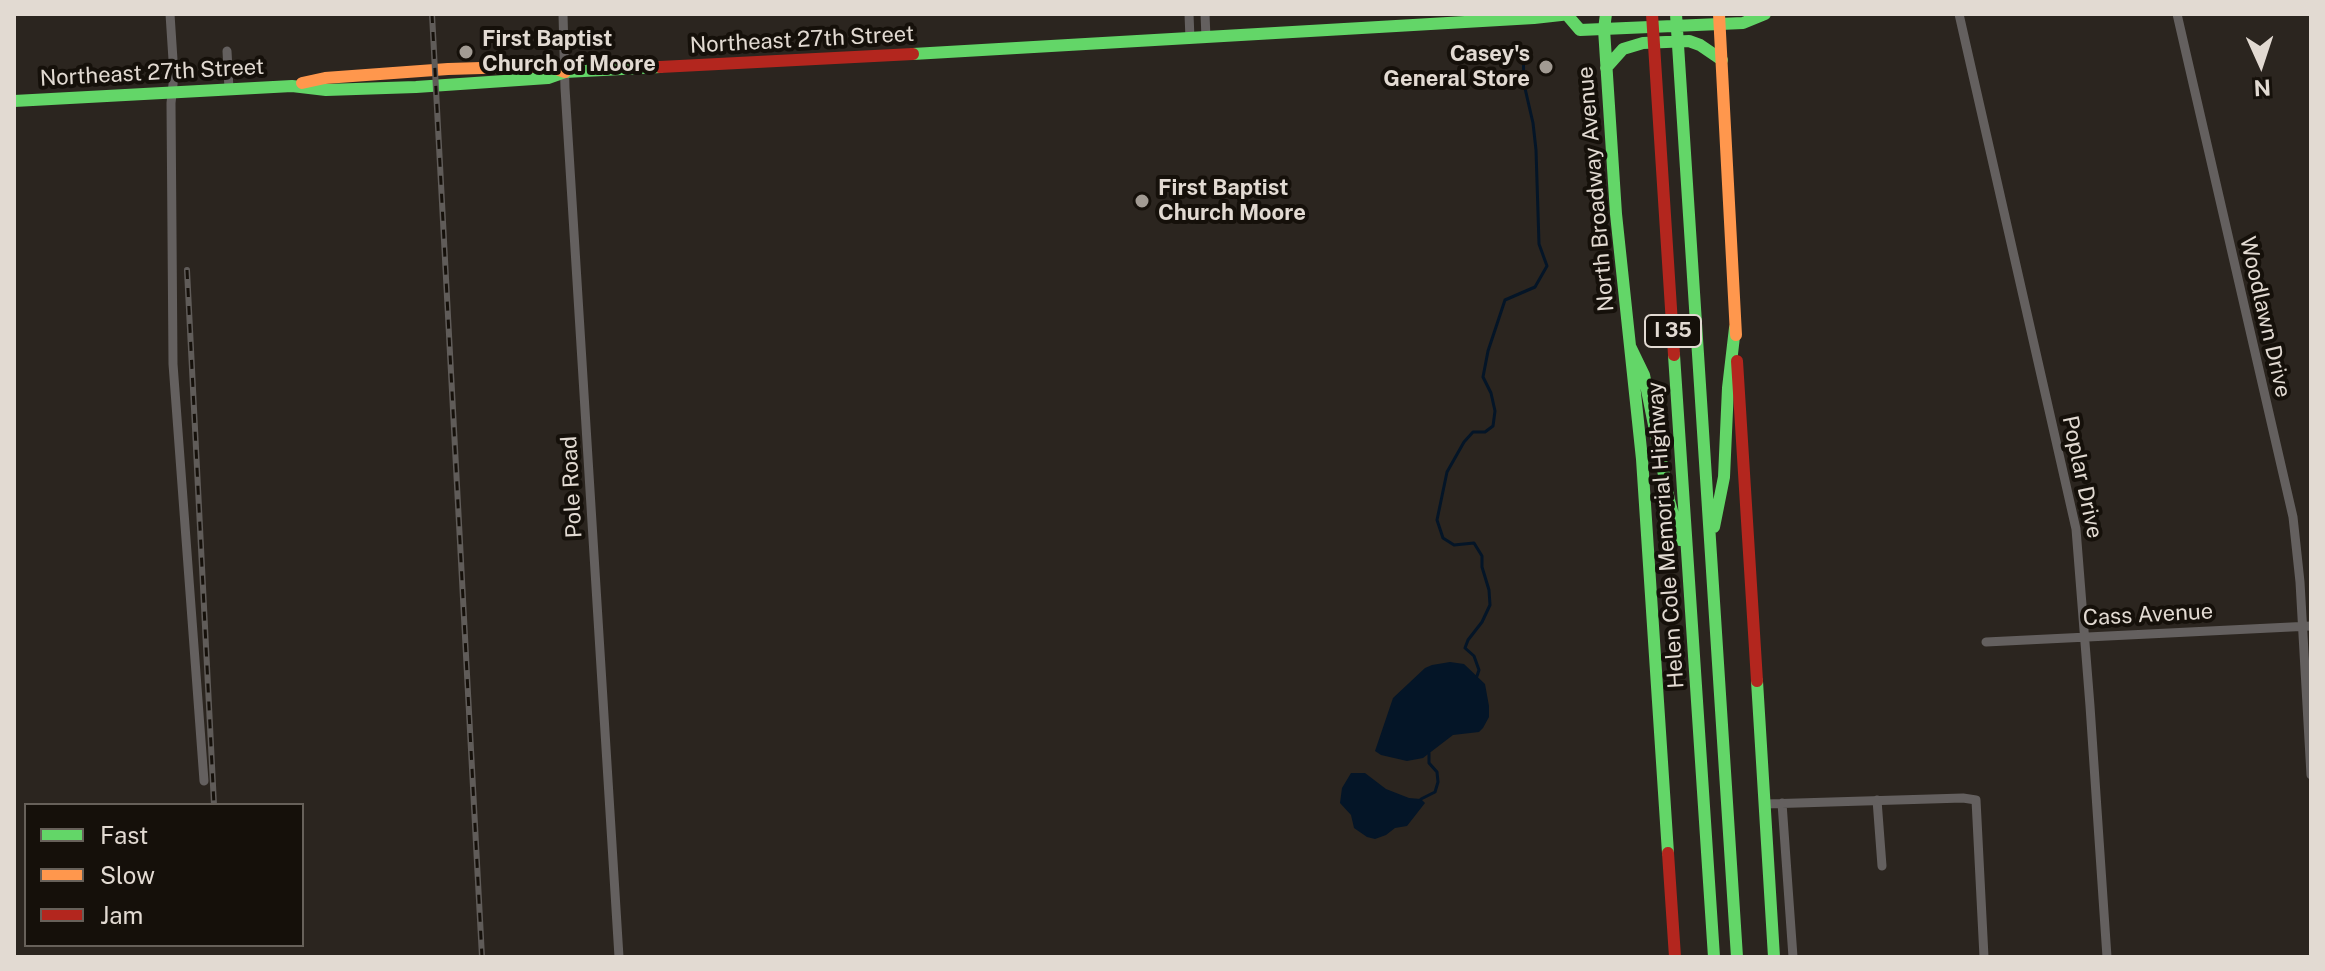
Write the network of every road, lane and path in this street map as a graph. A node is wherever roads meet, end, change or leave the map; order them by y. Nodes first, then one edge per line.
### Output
1 (170, 14) edge
2 (563, 14) edge
3 (1189, 14) edge
4 (1205, 14) edge
5 (1606, 14) edge
6 (1652, 14) edge
7 (1676, 14) edge
8 (1765, 14) edge
9 (1959, 14) edge
10 (2177, 14) edge
11 (1569, 15) edge
12 (1719, 19) edge
13 (1604, 29) junction
14 (1206, 38) junction
15 (1190, 39) junction
16 (227, 51) dead end
17 (1722, 60) junction
18 (1606, 68) junction
19 (565, 72) junction
20 (229, 89) junction
21 (172, 92) junction
22 (14, 101) edge
23 (1735, 328) junction
24 (1630, 346) junction
25 (1710, 548) junction
26 (1689, 577) junction
27 (2306, 626) edge
28 (2085, 636) junction
29 (1986, 642) dead end
30 (2311, 775) edge
31 (204, 781) dead end
32 (1877, 800) junction
33 (1782, 803) junction
34 (1765, 804) junction
35 (1882, 866) dead end
36 (619, 957) edge
37 (1675, 957) edge
38 (1714, 957) edge
39 (1737, 957) edge
40 (1774, 957) edge
41 (1793, 957) edge
42 (1984, 957) edge
43 (2107, 957) edge

1 - 21 street
2 - 19 street, Pole Road
3 - 15 street
4 - 14 street
5 - 13 main road, North Broadway Avenue
6 - 26 main road, Helen Cole Memorial Highway / I 35
7 - 25 main road, Helen Cole Memorial Highway / I 35
8 - 12 main road
9 - 28 street, Poplar Drive
10 - 27 street, Woodlawn Drive
11 - 13 main road, Northeast 27th Street
11 - 14 main road, Northeast 27th Street
12 - 13 main road
12 - 17 main road
13 - 18 main road, North Broadway Avenue
14 - 15 main road, Northeast 27th Street
15 - 19 main road, Northeast 27th Street
16 - 20 street
17 - 18 main road
17 - 23 main road
18 - 24 main road, North Broadway Avenue
19 - 20 main road, Northeast 27th Street
19 - 36 street, Pole Road
20 - 21 main road, Northeast 27th Street
21 - 22 main road, Northeast 27th Street
21 - 31 street
23 - 25 main road
23 - 34 main road
24 - 26 main road
24 - 37 main road, North Broadway Avenue
25 - 39 main road, Helen Cole Memorial Highway / I 35
26 - 38 main road, Helen Cole Memorial Highway / I 35
27 - 28 street, Cass Avenue
27 - 30 street, Woodlawn Drive
28 - 29 street, Cass Avenue
28 - 43 street, Poplar Drive
32 - 33 street
32 - 35 street
32 - 42 street
33 - 34 street
33 - 41 street
34 - 40 main road

